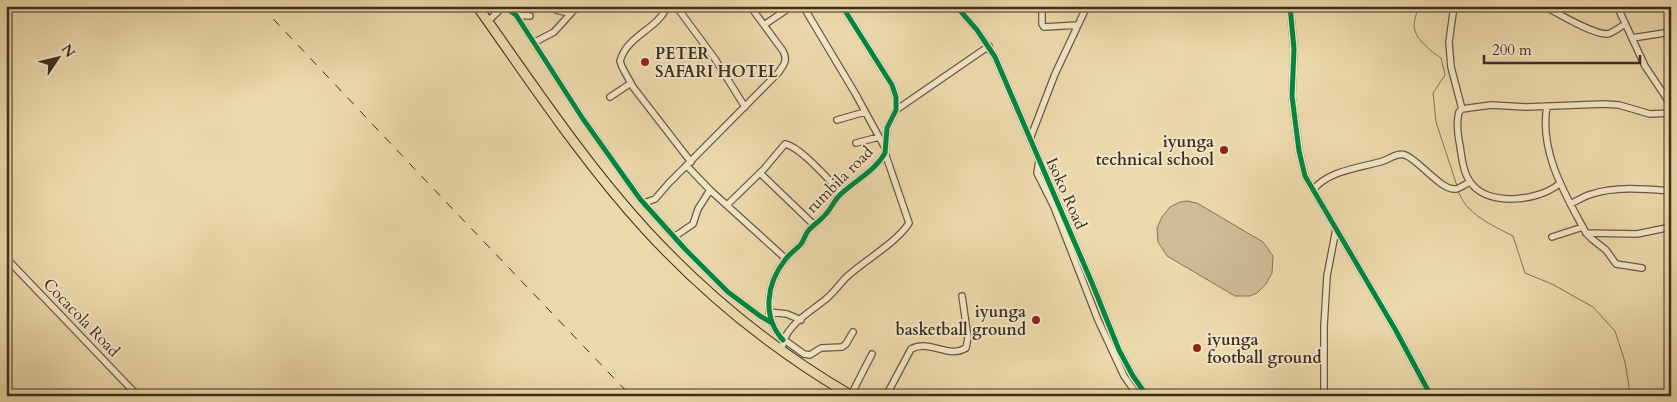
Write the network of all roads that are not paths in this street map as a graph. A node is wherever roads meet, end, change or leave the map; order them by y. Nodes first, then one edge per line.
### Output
1 (477, 6) edge
2 (547, 6) edge
3 (582, 6) edge
4 (667, 6) edge
5 (676, 6) edge
6 (750, 6) edge
7 (792, 6) edge
8 (803, 6) edge
9 (842, 6) edge
10 (956, 6) edge
11 (1042, 6) edge
12 (1087, 6) edge
13 (1290, 6) edge
14 (1454, 6) edge
15 (1544, 6) edge
16 (1617, 6) edge
17 (502, 7) edge
18 (573, 12) junction
19 (516, 15) junction
20 (530, 16) dead end
21 (488, 21) junction
22 (1625, 24) junction
23 (764, 25) junction
24 (1078, 25) junction
25 (1671, 32) edge
26 (1632, 38) junction
27 (534, 42) junction
28 (989, 46) junction
29 (631, 83) junction
30 (610, 97) dead end
31 (1671, 105) edge
32 (1547, 106) junction
33 (745, 107) junction
34 (1462, 109) junction
35 (896, 110) junction
36 (865, 112) junction
37 (1671, 112) edge
38 (837, 120) dead end
39 (879, 137) junction
40 (1030, 139) junction
41 (856, 143) dead end
42 (885, 150) junction
43 (1039, 160) junction
44 (689, 164) junction
45 (760, 173) junction
46 (1470, 182) junction
47 (1560, 184) junction
48 (710, 190) junction
49 (1313, 190) junction
50 (1671, 191) edge
51 (842, 193) junction
52 (656, 199) junction
53 (644, 203) junction
54 (1570, 204) junction
55 (727, 205) junction
56 (652, 212) junction
57 (814, 225) junction
58 (1671, 227) edge
59 (1336, 229) junction
60 (1585, 230) junction
61 (674, 237) junction
62 (1552, 237) dead end
63 (6, 258) edge
64 (786, 259) junction
65 (1642, 268) dead end
66 (962, 296) dead end
67 (770, 312) junction
68 (801, 320) junction
69 (772, 323) junction
70 (853, 332) dead end
71 (783, 340) junction
72 (782, 351) junction
73 (872, 354) dead end
74 (138, 396) edge
75 (851, 396) edge
76 (886, 396) edge
77 (1138, 396) edge
78 (1147, 396) edge
79 (1324, 396) edge
80 (1431, 396) edge

1 - 21 highway
2 - 18 street
3 - 18 street
4 - 29 street
5 - 33 street
6 - 23 street
7 - 23 street
8 - 36 street
9 - 35 street
10 - 28 street, Isoko Road
11 - 24 street
12 - 24 street
13 - 49 street
14 - 34 street
15 - 22 street
16 - 22 street
17 - 19 street
17 - 21 street
18 - 27 street
19 - 20 street
19 - 27 street
21 - 72 highway
22 - 26 street
23 - 33 street
24 - 40 street
25 - 26 street
26 - 31 street
27 - 53 street
28 - 35 street
28 - 40 street, Isoko Road
29 - 30 street
29 - 44 street
32 - 34 street
32 - 37 street
32 - 47 street
33 - 44 street
34 - 46 street
35 - 42 street, rumbila road
36 - 38 street
36 - 39 street
39 - 41 street
39 - 42 street
40 - 43 street, Isoko Road
42 - 51 street, rumbila road
42 - 68 street
43 - 77 street
43 - 78 street, Isoko Road
44 - 48 street
44 - 52 street
45 - 51 street
45 - 55 street
45 - 57 street
46 - 47 street
46 - 49 street
47 - 54 street
48 - 55 street
48 - 61 street
49 - 59 street
50 - 54 street
51 - 57 street, rumbila road
52 - 53 street
52 - 56 street
53 - 56 street
54 - 60 street
55 - 64 street
56 - 61 street
57 - 64 street, rumbila road
58 - 60 street
59 - 79 street
59 - 80 street
60 - 62 street
60 - 65 street
61 - 69 street
63 - 74 street, Cocacola Road
64 - 67 street, rumbila road
66 - 76 street
67 - 68 street
67 - 69 street, rumbila road
68 - 71 street
69 - 71 street, rumbila road
70 - 71 street
71 - 72 street
72 - 75 highway
73 - 75 street

